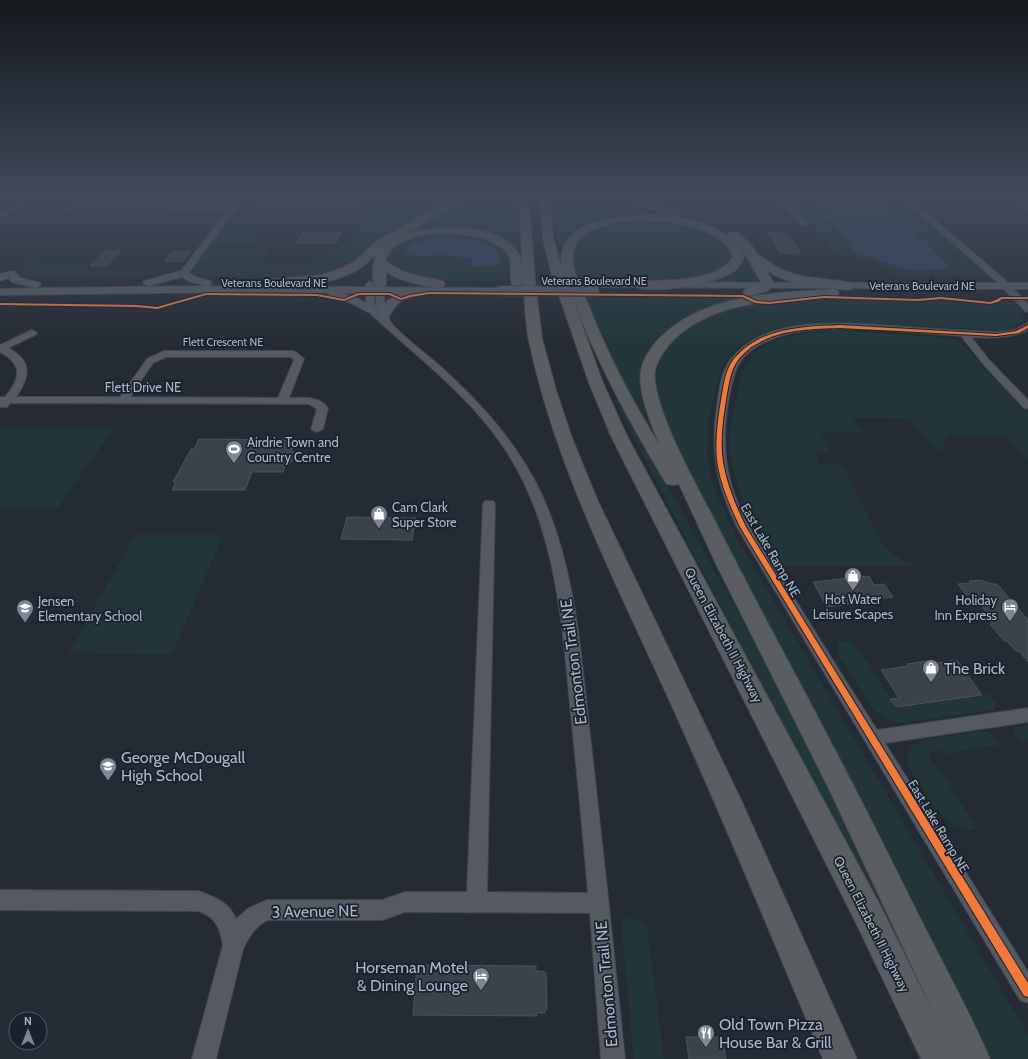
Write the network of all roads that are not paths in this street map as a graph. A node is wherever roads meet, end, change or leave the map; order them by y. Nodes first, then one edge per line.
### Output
1 (203, 248) edge
2 (375, 248) edge
3 (387, 248) edge
4 (508, 248) edge
5 (527, 248) edge
6 (551, 248) edge
7 (570, 248) edge
8 (735, 248) edge
9 (749, 248) edge
10 (962, 248) edge
11 (751, 251) junction
12 (371, 252) junction
13 (381, 263) junction
14 (184, 273) junction
15 (0, 278) edge
16 (207, 283) junction
17 (274, 283) junction
18 (144, 284) junction
19 (36, 285) junction
20 (642, 285) junction
21 (0, 286) edge
22 (766, 286) junction
23 (848, 286) junction
24 (1028, 286) edge
25 (375, 287) junction
26 (439, 287) junction
27 (593, 288) junction
28 (300, 290) junction
29 (1010, 290) junction
30 (0, 292) edge
31 (749, 292) junction
32 (832, 293) junction
33 (1028, 293) edge
34 (1028, 309) edge
35 (382, 318) junction
36 (1028, 326) edge
37 (32, 333) dead end
38 (964, 334) junction
39 (0, 348) edge
40 (4, 400) edge
41 (122, 400) junction
42 (282, 401) junction
43 (1028, 406) edge
44 (0, 409) edge
45 (317, 429) dead end
46 (588, 499) junction
47 (489, 504) dead end
48 (726, 566) junction
49 (1028, 715) edge
50 (872, 738) junction
51 (0, 900) edge
52 (477, 903) junction
53 (599, 903) junction
54 (233, 945) junction
55 (1028, 992) edge
56 (204, 1059) edge
57 (613, 1059) edge
58 (840, 1059) edge
59 (939, 1059) edge
60 (972, 1059) edge

1 - 14 street
2 - 12 highway
3 - 13 highway
4 - 46 highway
5 - 46 highway
6 - 59 highway, Queen Elizabeth II Highway
7 - 48 highway
8 - 20 highway
9 - 11 highway
10 - 29 street
11 - 22 highway
11 - 23 highway
12 - 17 highway
12 - 25 highway
13 - 25 highway
13 - 26 highway
14 - 16 main road
14 - 18 main road
15 - 19 main road
16 - 17 main road, Veterans Boulevard NE
16 - 18 main road, Veterans Boulevard NE
17 - 25 main road, Veterans Boulevard NE
18 - 19 main road, Veterans Boulevard NE
19 - 21 main road, Veterans Boulevard NE
20 - 22 main road, Veterans Boulevard NE
20 - 27 main road, Veterans Boulevard NE
22 - 23 main road, Veterans Boulevard NE
22 - 31 highway
23 - 29 main road, Veterans Boulevard NE
24 - 29 main road, Veterans Boulevard NE
25 - 26 main road, Veterans Boulevard NE
25 - 28 main road, Veterans Boulevard NE
25 - 35 street
26 - 27 main road, Veterans Boulevard NE, bridge
26 - 35 main road
27 - 31 main road, Veterans Boulevard NE
28 - 30 main road, Veterans Boulevard NE
28 - 35 main road
29 - 32 main road, Veterans Boulevard NE
29 - 33 main road, Veterans Boulevard NE
29 - 34 street
31 - 32 main road, Veterans Boulevard NE
32 - 48 highway
35 - 53 street, Edmonton Trail NE
36 - 38 street, East Lake Ramp NE
37 - 39 street
38 - 43 street
38 - 50 street, East Lake Ramp NE
39 - 40 street
40 - 41 street, Flett Drive NE
40 - 44 street
41 - 42 street, Flett Drive NE
41 - 42 street, Flett Crescent NE
42 - 45 street, Flett Drive NE
46 - 58 highway
47 - 52 street
48 - 60 highway
49 - 50 street
50 - 55 street, East Lake Ramp NE
51 - 54 street
52 - 53 street, 3 Avenue NE
52 - 54 street, 3 Avenue NE
53 - 57 street, Edmonton Trail NE
54 - 56 street

